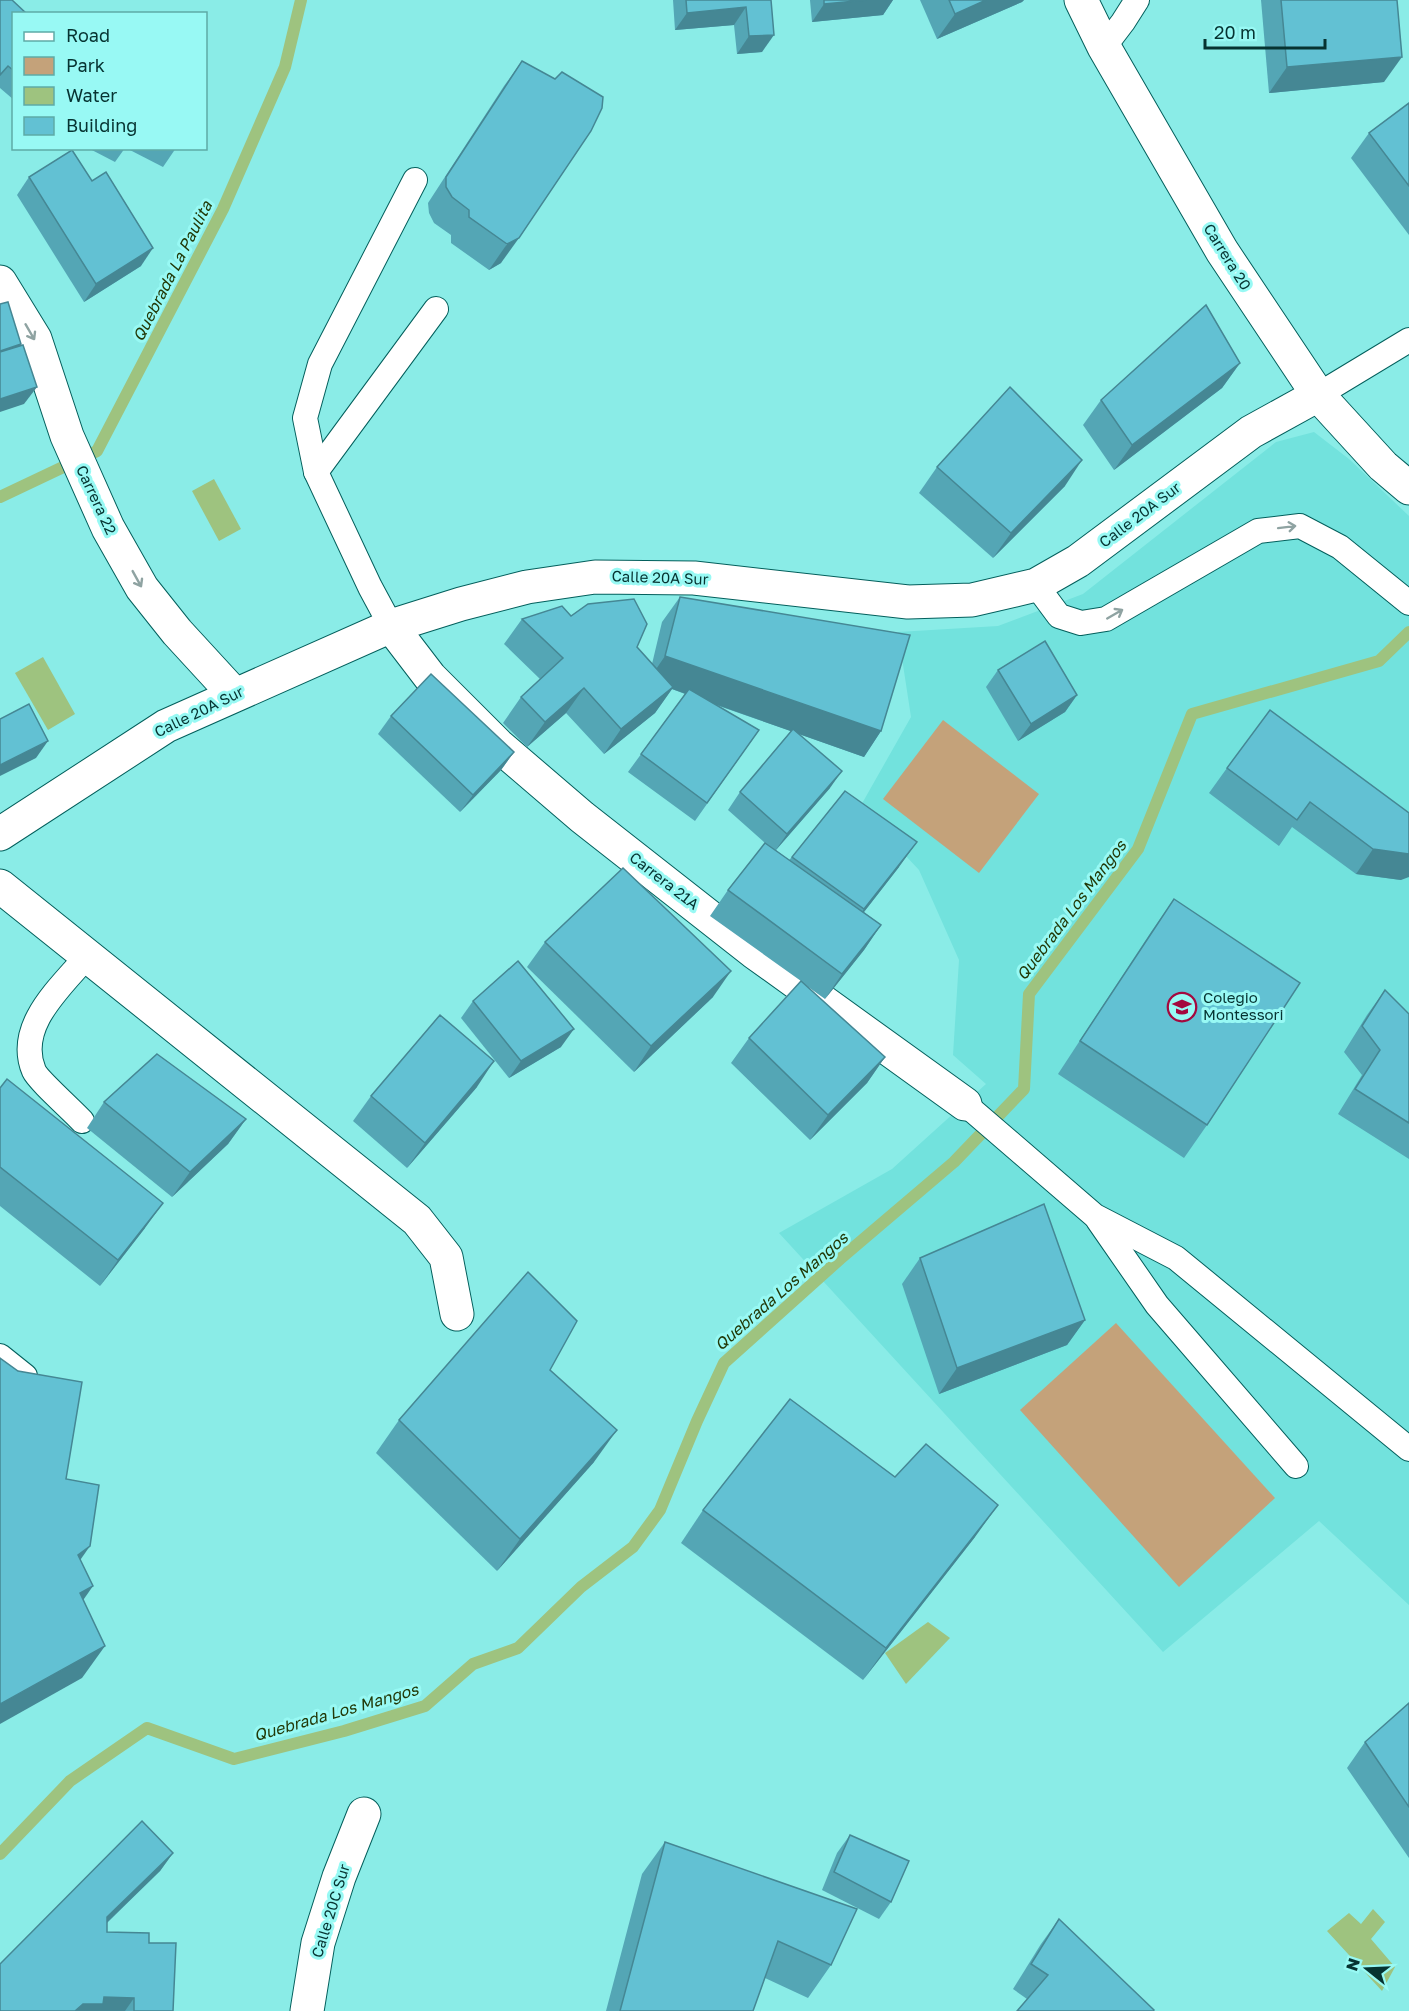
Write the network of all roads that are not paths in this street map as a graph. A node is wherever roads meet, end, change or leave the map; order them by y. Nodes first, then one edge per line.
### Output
1 (1081, 0) edge
2 (1137, 0) edge
3 (1104, 47) junction
4 (415, 180) dead end
5 (0, 282) edge
6 (436, 309) dead end
7 (1409, 340) edge
8 (1318, 395) junction
9 (316, 472) junction
10 (1409, 488) edge
11 (1036, 585) junction
12 (1409, 603) edge
13 (391, 626) junction
14 (234, 694) junction
15 (0, 834) edge
16 (0, 886) edge
17 (87, 956) junction
18 (965, 1104) joint
19 (82, 1121) dead end
20 (1095, 1216) junction
21 (457, 1314) dead end
22 (0, 1356) edge
23 (25, 1376) edge
24 (1409, 1449) edge
25 (1296, 1466) dead end
26 (364, 1814) dead end
27 (309, 2010) edge

1 - 3 street, Carrera 20
2 - 3 lane
3 - 8 street, Carrera 20
4 - 9 lane
5 -> 14 street, Carrera 22
6 - 9 lane
7 - 8 lane
8 - 10 street, Carrera 20
8 - 11 street, Calle 20A Sur
9 - 13 lane
11 -> 12 lane
11 - 13 street, Calle 20A Sur
13 - 14 street, Calle 20A Sur
13 - 18 street, Carrera 21A
14 - 15 street, Calle 20A Sur
16 - 17 street
17 - 19 lane
17 - 21 street
18 - 20 lane
20 - 24 lane
20 - 25 lane
22 - 23 lane
26 - 27 street, Calle 20C Sur

